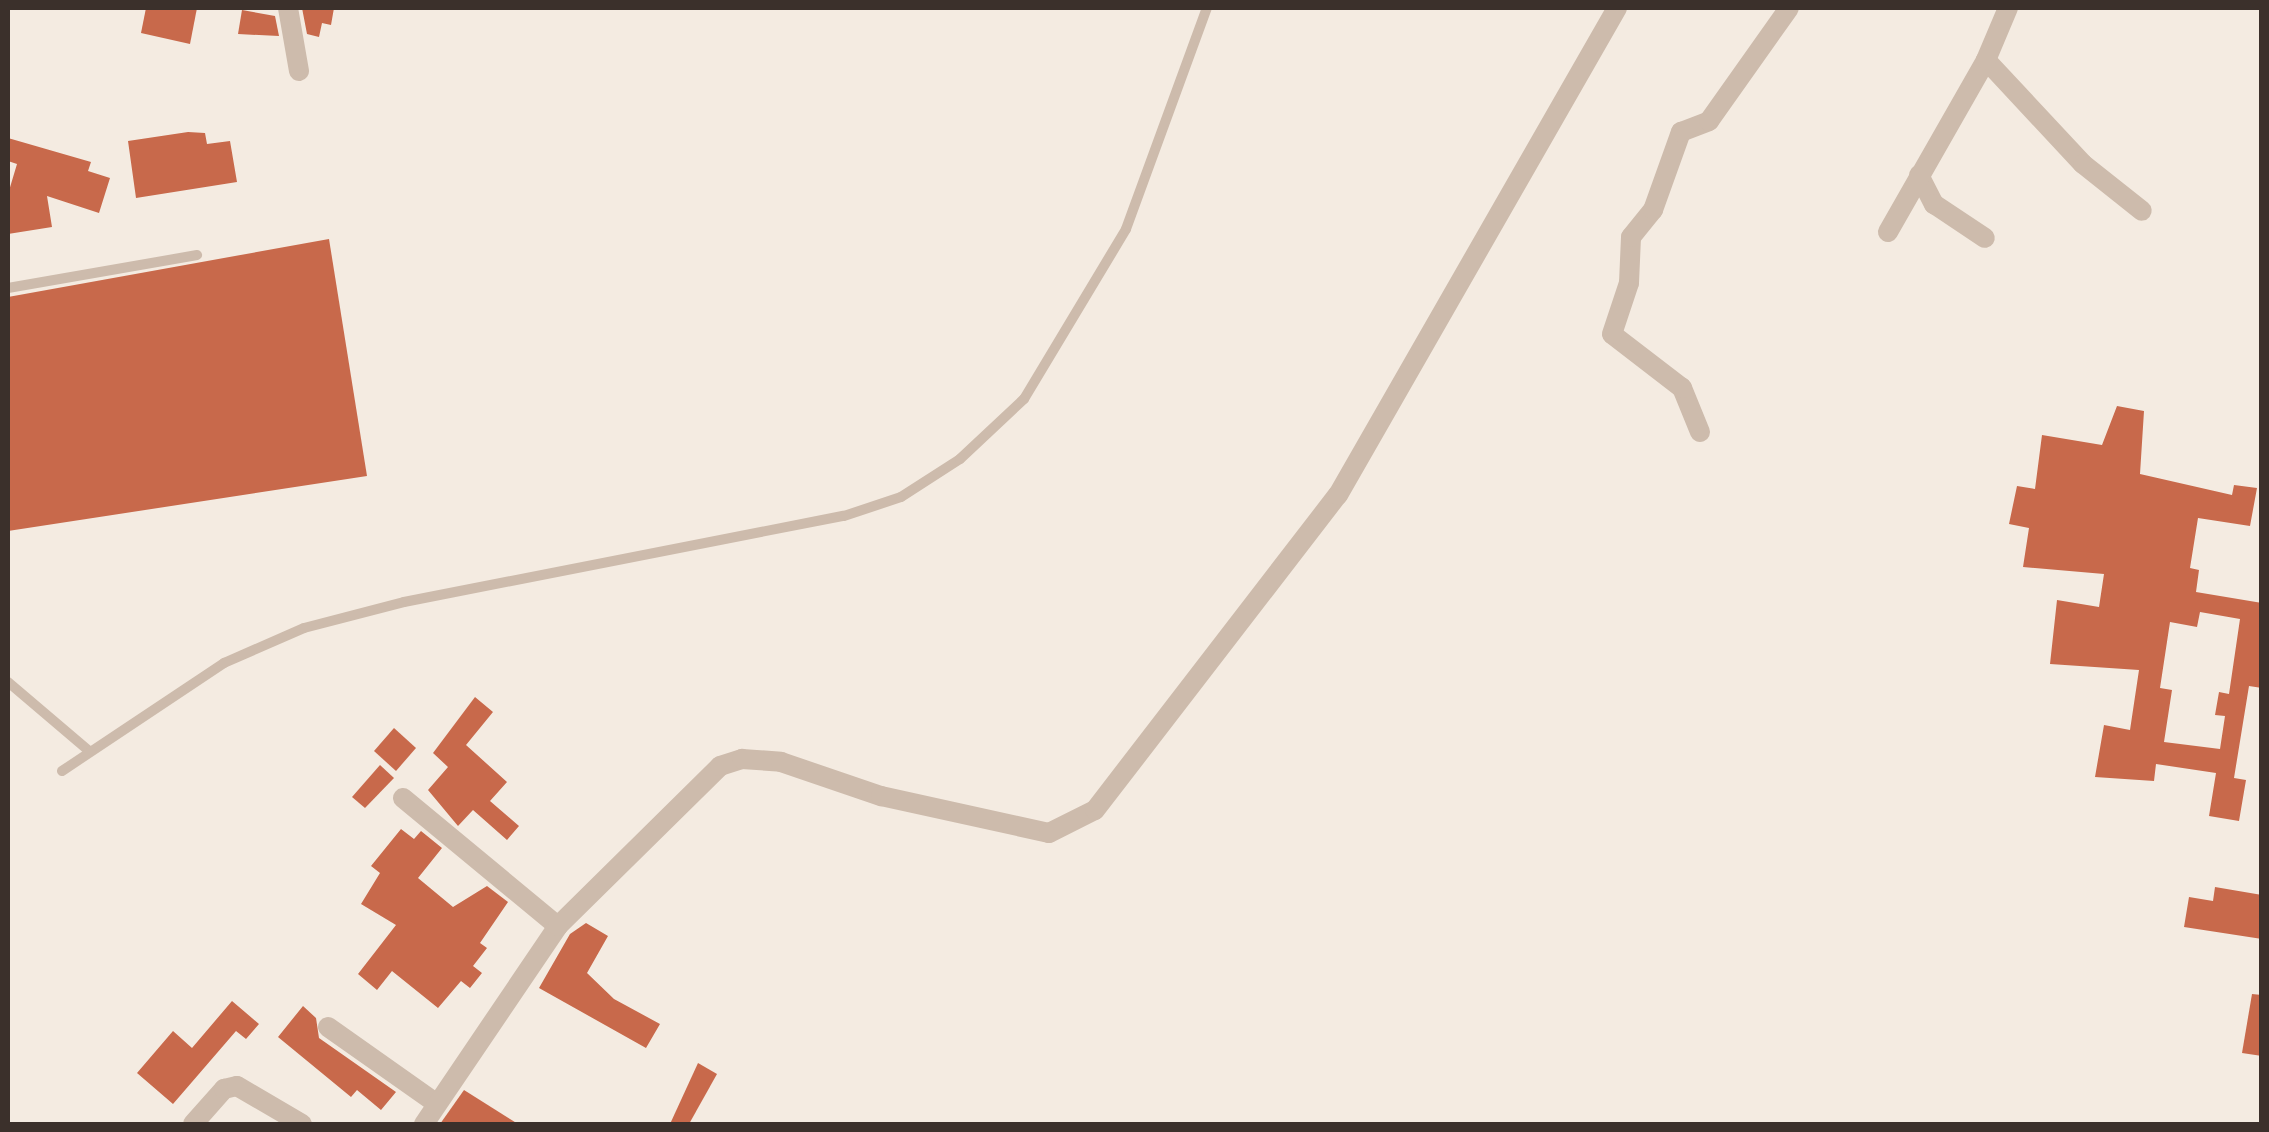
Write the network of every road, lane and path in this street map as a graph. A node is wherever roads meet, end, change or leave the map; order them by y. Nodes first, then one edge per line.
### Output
1 (288, 8) edge
2 (1207, 8) edge
3 (1617, 8) edge
4 (1789, 8) edge
5 (2008, 8) edge
6 (1986, 60) junction
7 (299, 70) dead end
8 (1920, 176) junction
9 (2142, 211) dead end
10 (1888, 232) dead end
11 (1985, 238) dead end
12 (196, 255) dead end
13 (8, 288) edge
14 (1700, 432) dead end
15 (8, 682) edge
16 (88, 750) junction
17 (62, 771) dead end
18 (403, 798) dead end
19 (558, 926) junction
20 (328, 1027) dead end
21 (438, 1104) junction
22 (193, 1124) edge
23 (302, 1124) edge
24 (424, 1124) edge

1 - 7 street
2 - 16 lane
3 - 19 street
4 - 14 street
5 - 6 street
6 - 8 street
6 - 9 street
8 - 10 street
8 - 11 street
12 - 13 lane
15 - 16 lane
16 - 17 lane
18 - 19 street
19 - 21 street
20 - 21 street
21 - 24 street
22 - 23 street

